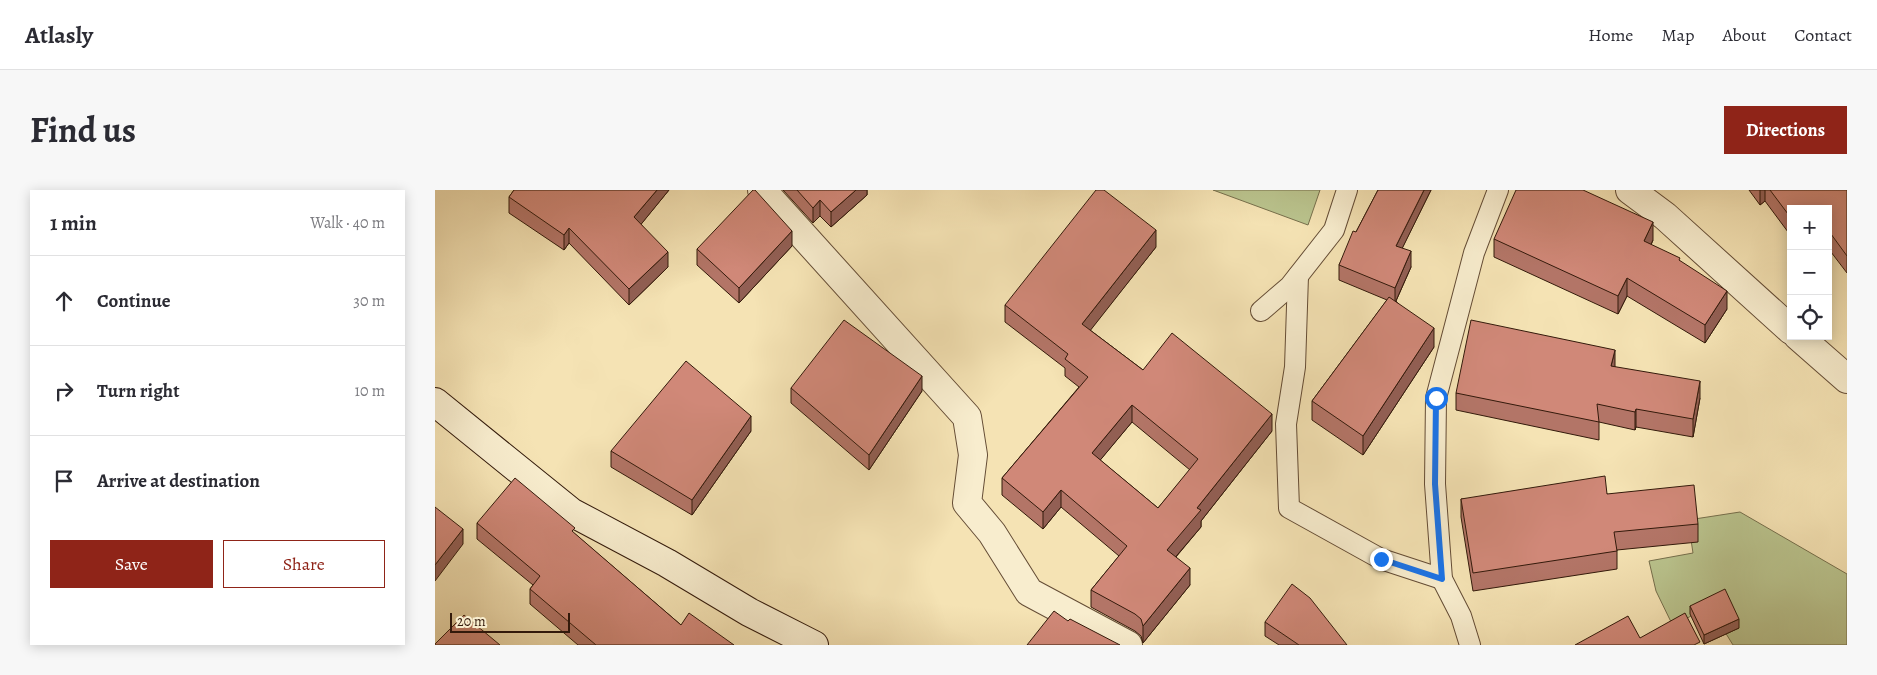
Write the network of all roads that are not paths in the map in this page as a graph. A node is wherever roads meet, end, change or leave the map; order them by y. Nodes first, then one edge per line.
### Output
1 (762, 190) edge
2 (1347, 190) edge
3 (1499, 190) edge
4 (1630, 190) edge
5 (1298, 276) junction
6 (1261, 311) dead end
7 (1787, 326) edge
8 (1803, 340) edge
9 (1847, 379) edge
10 (435, 402) edge
11 (1442, 579) junction
12 (813, 645) edge
13 (1128, 645) edge
14 (1470, 645) edge

1 - 13 street
2 - 5 lane
3 - 11 lane
4 - 7 street
5 - 6 lane
5 - 11 lane
8 - 9 street
10 - 12 street
11 - 14 lane

